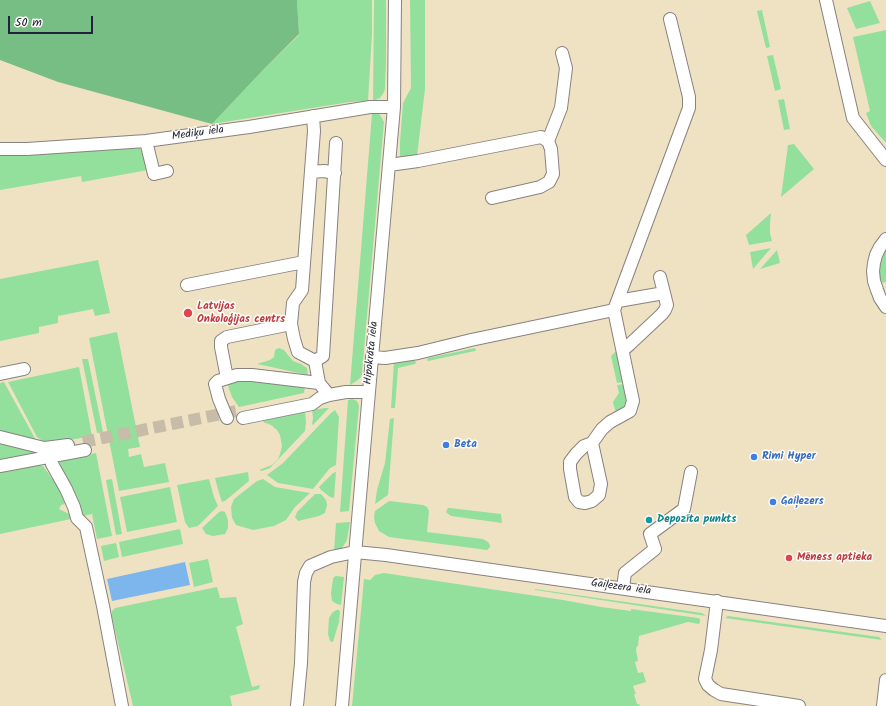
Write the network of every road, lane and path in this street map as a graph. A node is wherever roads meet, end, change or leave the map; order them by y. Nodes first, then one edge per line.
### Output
1 (395, 0) edge
2 (826, 0) edge
3 (670, 19) dead end
4 (562, 53) dead end
5 (394, 107) junction
6 (314, 116) junction
7 (146, 141) junction
8 (548, 141) junction
9 (336, 143) dead end
10 (0, 149) edge
11 (886, 160) edge
12 (389, 165) junction
13 (167, 171) dead end
14 (311, 172) junction
15 (334, 173) junction
16 (492, 198) dead end
17 (886, 239) edge
18 (304, 262) junction
19 (660, 277) dead end
20 (187, 285) dead end
21 (664, 292) junction
22 (885, 303) edge
23 (616, 306) junction
24 (291, 324) junction
25 (623, 350) junction
26 (372, 357) junction
27 (316, 361) junction
28 (24, 369) dead end
29 (0, 374) edge
30 (227, 378) junction
31 (319, 383) junction
32 (369, 392) junction
33 (325, 396) junction
34 (242, 414) tunnel mouth
35 (228, 418) dead end
36 (0, 437) edge
37 (592, 443) dead end
38 (50, 456) junction
39 (0, 466) edge
40 (691, 472) dead end
41 (356, 552) junction
42 (623, 588) junction
43 (717, 601) junction
44 (886, 626) edge
45 (886, 680) edge
46 (122, 706) edge
47 (297, 706) edge
48 (342, 706) edge
49 (799, 706) edge
50 (882, 706) edge

1 - 5 street, Hipokrāta iela
2 - 11 street
3 - 23 street
4 - 8 street
5 - 6 street, Mediķu iela
5 - 12 street, Hipokrāta iela
6 - 7 street, Mediķu iela
6 - 14 street
7 - 10 street, Mediķu iela
7 - 13 street
8 - 12 street
8 - 16 street
9 - 15 street
12 - 26 street, Hipokrāta iela
14 - 15 street
14 - 18 street
15 - 27 street
17 - 22 street
18 - 20 street
18 - 24 street
19 - 21 street
21 - 23 street
21 - 25 street
23 - 25 street
23 - 26 street
24 - 27 street
24 - 30 street
25 - 37 street
26 - 32 street, Hipokrāta iela
27 - 31 street
28 - 29 street
30 - 31 street
30 - 35 street
31 - 33 street
32 - 33 street
32 - 41 street, Hipokrāta iela
33 - 34 street
36 - 38 street
38 - 39 street
38 - 46 street
40 - 42 street
41 - 42 street, Gaiļezera iela
41 - 47 street, Gaiļezera iela
41 - 48 street, Hipokrāta iela
42 - 43 street, Gaiļezera iela
43 - 44 street, Gaiļezera iela
43 - 49 street
45 - 50 street

